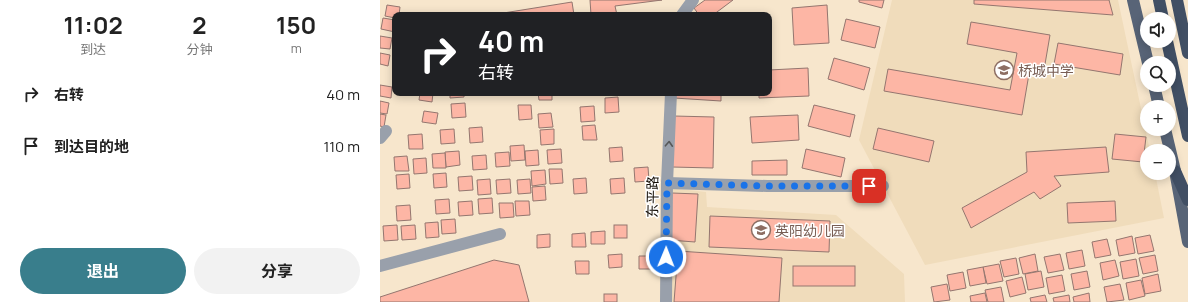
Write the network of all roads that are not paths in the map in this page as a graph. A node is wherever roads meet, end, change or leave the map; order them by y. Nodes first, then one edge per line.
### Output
1 (693, 0) edge
2 (1133, 0) edge
3 (1159, 0) edge
4 (1177, 0) edge
5 (684, 12) edge
6 (1162, 12) edge
7 (1169, 48) edge
8 (1188, 53) edge
9 (1146, 56) edge
10 (671, 96) edge
11 (1188, 136) edge
12 (1176, 173) edge
13 (1176, 176) edge
14 (667, 183) junction
15 (883, 186) dead end
16 (1188, 200) edge
17 (500, 234) dead end
18 (1188, 242) edge
19 (380, 266) edge
20 (666, 302) edge

1 - 5 street
2 - 9 main road
3 - 6 highway
4 - 8 highway
7 - 11 highway
14 -> 10 street, 东平路
12 - 16 highway
13 - 18 main road
14 - 15 street
14 - 20 street, 东平路
17 - 19 street

